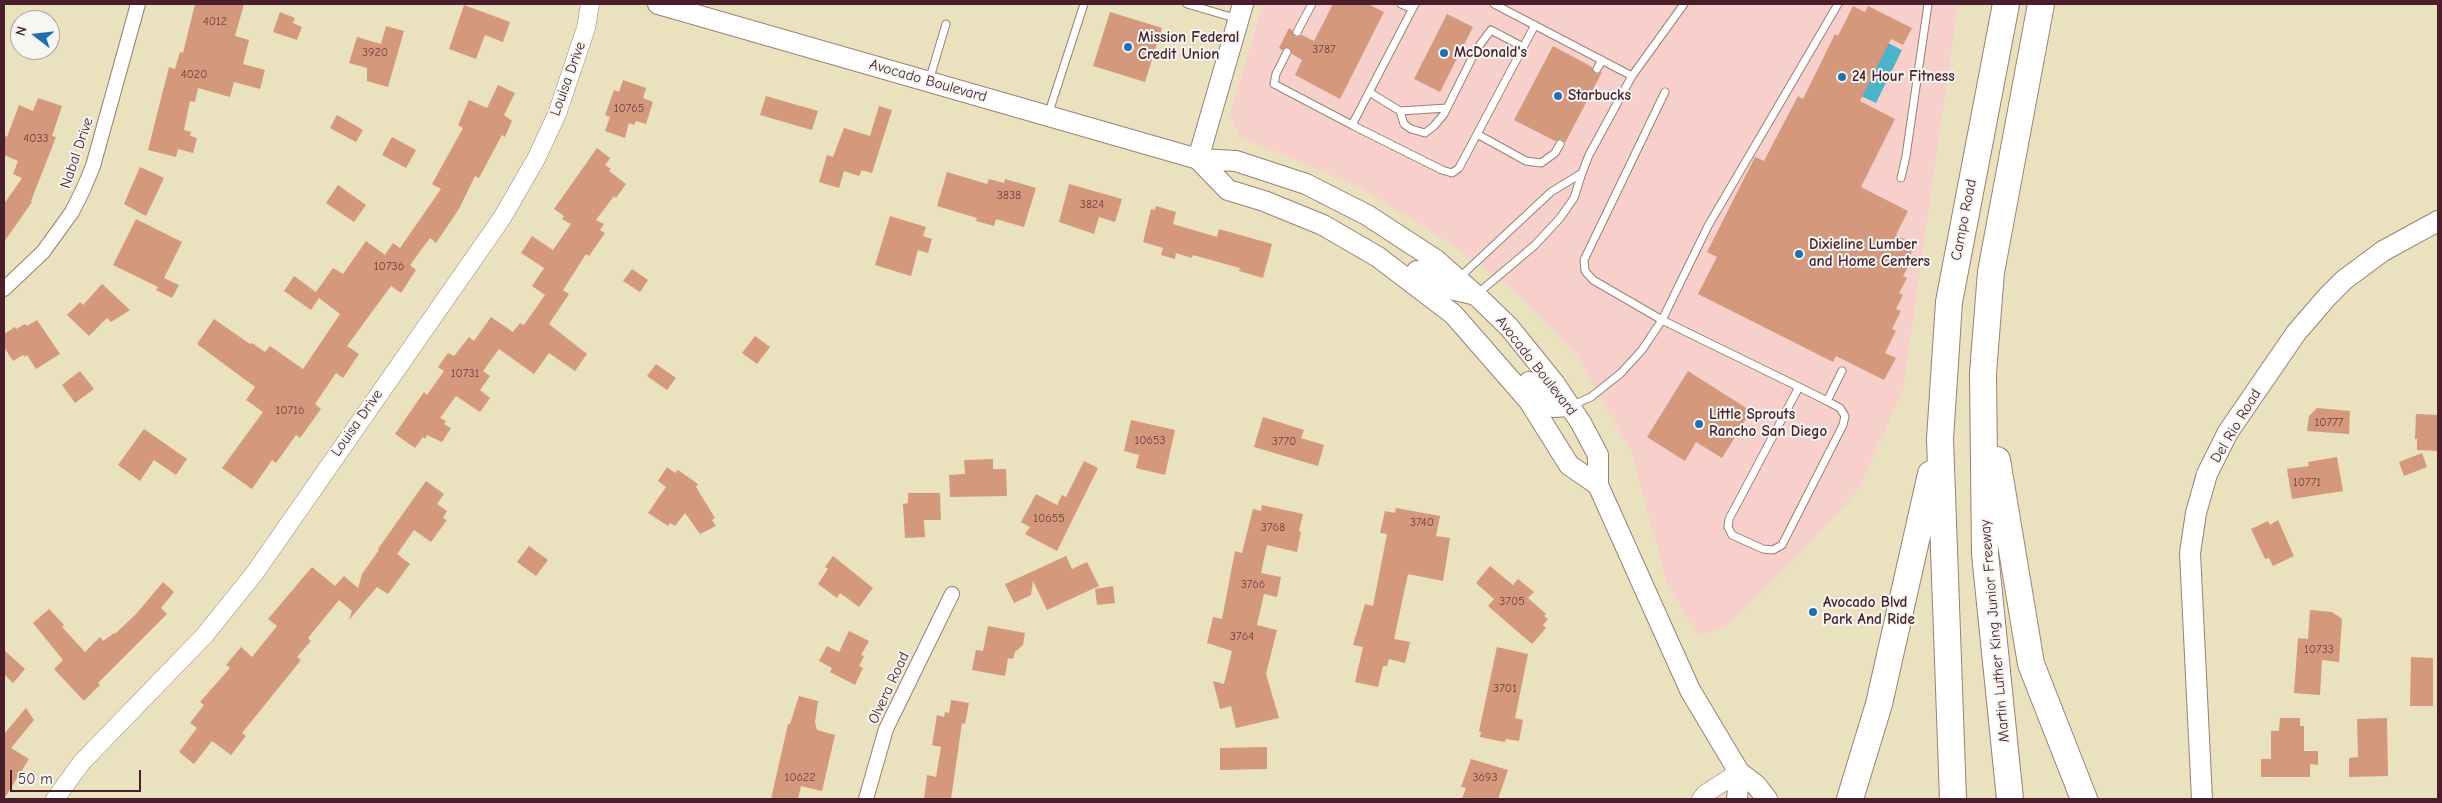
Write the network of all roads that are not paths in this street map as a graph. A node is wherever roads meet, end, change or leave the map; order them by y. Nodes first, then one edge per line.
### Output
1 (138, 4) edge
2 (590, 4) edge
3 (658, 4) edge
4 (1084, 4) edge
5 (1187, 4) edge
6 (1312, 4) edge
7 (1401, 4) edge
8 (1494, 4) edge
9 (1684, 4) edge
10 (1838, 4) edge
11 (1928, 4) edge
12 (2006, 4) edge
13 (2041, 4) edge
14 (1413, 6) edge
15 (1240, 12) edge
16 (946, 24) dead end
17 (1535, 25) junction
18 (1297, 32) dead end
19 (1523, 47) junction
20 (1287, 52) dead end
21 (1602, 60) junction
22 (1597, 69) dead end
23 (1632, 76) junction
24 (929, 82) junction
25 (1369, 92) junction
26 (1665, 92) dead end
27 (1447, 108) junction
28 (1400, 111) junction
29 (1048, 116) junction
30 (1352, 125) junction
31 (1477, 134) junction
32 (1560, 144) dead end
33 (1198, 159) junction
34 (1582, 173) junction
35 (1901, 178) dead end
36 (2438, 221) edge
37 (1353, 242) junction
38 (1458, 279) junction
39 (4, 289) edge
40 (1476, 295) junction
41 (1662, 320) junction
42 (1480, 342) junction
43 (1842, 371) dead end
44 (1983, 373) junction
45 (1799, 387) junction
46 (1827, 401) junction
47 (1570, 406) junction
48 (1940, 439) junction
49 (1598, 485) junction
50 (952, 594) dead end
51 (1739, 772) junction
52 (55, 799) edge
53 (866, 799) edge
54 (1700, 799) edge
55 (1737, 799) edge
56 (1767, 799) edge
57 (1850, 799) edge
58 (1953, 799) edge
59 (2010, 799) edge
60 (2084, 799) edge
61 (2202, 799) edge

1 - 39 street, Nabal Drive
2 - 52 street, Louisa Drive
3 - 24 main road, Avocado Boulevard
4 - 29 lane
5 - 15 lane
6 - 18 lane
7 - 14 lane
8 - 17 lane
9 - 23 lane
10 - 41 lane
11 - 35 lane
12 - 48 highway, Campo Road
13 - 44 highway
14 - 25 lane
15 - 33 main road
16 - 24 lane
17 - 19 lane
17 - 21 lane
19 - 27 lane
19 - 31 lane
20 - 30 lane
21 - 22 lane
21 - 23 lane
23 - 34 lane
24 - 29 main road, Avocado Boulevard
25 - 28 lane
25 - 30 lane
26 - 41 lane
27 - 28 lane
27 - 28 lane
29 - 33 main road, Avocado Boulevard
30 - 31 lane
31 - 32 lane
33 - 37 main road, Avocado Boulevard
33 - 38 main road, Avocado Boulevard
34 - 38 lane
34 - 40 lane
36 - 61 main road, Del Rio Road
37 - 40 main road
37 - 42 main road, Avocado Boulevard
38 - 40 main road, Avocado Boulevard
40 - 47 main road, Avocado Boulevard
41 - 45 lane
41 - 47 lane
42 - 47 main road
42 - 49 main road, Avocado Boulevard
43 - 46 lane
44 - 59 highway, Martin Luther King Junior Freeway
44 - 60 highway
45 - 46 lane
45 - 46 lane
47 - 49 main road, Avocado Boulevard
48 - 57 highway
48 - 58 highway
49 - 51 main road, Avocado Boulevard
50 - 53 street, Olvera Road
51 - 54 street
51 - 55 main road
51 - 56 main road, Avocado Boulevard

